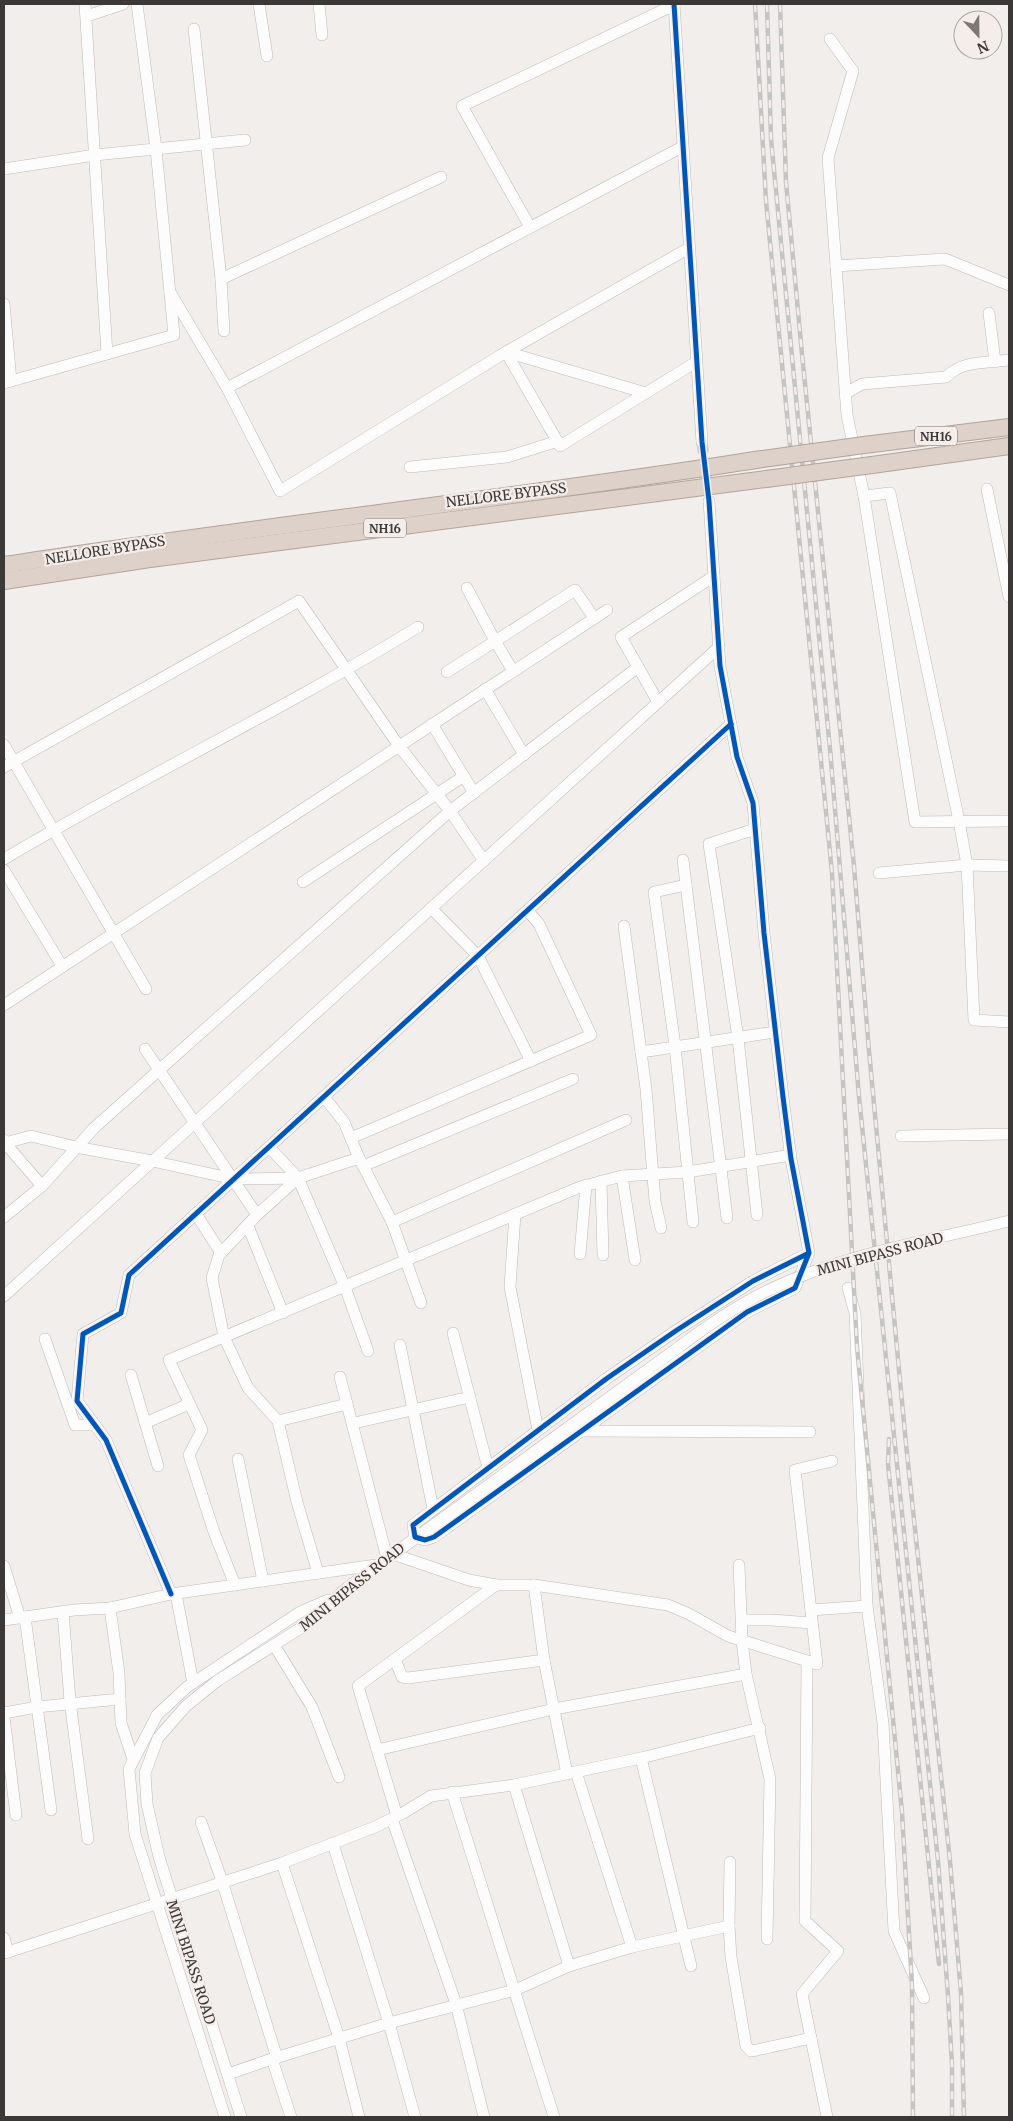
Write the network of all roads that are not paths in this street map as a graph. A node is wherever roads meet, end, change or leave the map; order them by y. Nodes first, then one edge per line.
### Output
1 (85, 4) edge
2 (123, 4) edge
3 (137, 4) edge
4 (259, 4) edge
5 (319, 4) edge
6 (674, 4) edge
7 (87, 16) junction
8 (194, 29) dead end
9 (322, 35) dead end
10 (830, 39) dead end
11 (267, 56) dead end
12 (245, 140) dead end
13 (207, 143) junction
14 (682, 147) junction
15 (156, 149) junction
16 (95, 156) junction
17 (4, 169) edge
18 (441, 177) dead end
19 (530, 228) junction
20 (689, 248) junction
21 (836, 266) junction
22 (221, 279) junction
23 (1009, 285) edge
24 (170, 292) junction
25 (4, 304) edge
26 (989, 313) dead end
27 (224, 331) dead end
28 (506, 352) junction
29 (107, 354) junction
30 (1009, 360) edge
31 (696, 362) junction
32 (995, 362) junction
33 (7, 382) edge
34 (227, 388) junction
35 (646, 393) junction
36 (846, 393) junction
37 (1009, 427) edge
38 (558, 441) junction
39 (702, 442) tunnel mouth
40 (1009, 446) edge
41 (410, 468) dead end
42 (987, 489) dead end
43 (864, 496) junction
44 (709, 501) tunnel mouth
45 (4, 565) edge
46 (714, 576) junction
47 (4, 581) edge
48 (468, 588) dead end
49 (1009, 597) edge
50 (606, 610) dead end
51 (594, 618) junction
52 (418, 627) dead end
53 (495, 641) junction
54 (719, 648) junction
55 (638, 667) junction
56 (347, 670) junction
57 (513, 671) junction
58 (446, 672) dead end
59 (485, 689) junction
60 (658, 702) junction
61 (432, 724) junction
62 (731, 724) junction
63 (4, 745) edge
64 (399, 746) junction
65 (524, 755) junction
66 (8, 764) edge
67 (464, 776) junction
68 (474, 793) junction
69 (438, 794) junction
70 (450, 811) junction
71 (959, 821) junction
72 (1009, 821) edge
73 (53, 830) junction
74 (755, 830) junction
75 (4, 859) edge
76 (683, 860) dead end
77 (484, 861) junction
78 (967, 865) junction
79 (1009, 866) edge
80 (4, 870) edge
81 (879, 873) dead end
82 (303, 882) dead end
83 (686, 885) junction
84 (431, 908) junction
85 (528, 911) junction
86 (624, 926) dead end
87 (113, 933) junction
88 (478, 956) junction
89 (62, 966) junction
90 (146, 989) dead end
91 (4, 1005) edge
92 (1009, 1022) edge
93 (775, 1032) junction
94 (738, 1038) junction
95 (705, 1043) junction
96 (675, 1047) junction
97 (145, 1049) dead end
98 (641, 1052) junction
99 (531, 1061) junction
100 (159, 1070) junction
101 (573, 1079) dead end
102 (324, 1097) junction
103 (626, 1120) dead end
104 (194, 1123) junction
105 (1009, 1134) edge
106 (901, 1136) dead end
107 (351, 1138) junction
108 (4, 1142) edge
109 (76, 1147) junction
110 (269, 1147) junction
111 (791, 1155) junction
112 (152, 1161) junction
113 (751, 1161) junction
114 (361, 1162) junction
115 (721, 1166) junction
116 (688, 1172) junction
117 (653, 1173) junction
118 (622, 1176) junction
119 (298, 1178) junction
120 (234, 1179) junction
121 (602, 1181) junction
122 (586, 1185) junction
123 (42, 1186) junction
124 (196, 1214) junction
125 (515, 1214) junction
126 (257, 1215) junction
127 (757, 1215) dead end
128 (4, 1217) edge
129 (727, 1218) dead end
130 (1009, 1221) edge
131 (392, 1222) junction
132 (693, 1222) dead end
133 (248, 1226) junction
134 (661, 1228) dead end
135 (221, 1253) junction
136 (809, 1253) junction
137 (580, 1254) dead end
138 (604, 1255) dead end
139 (635, 1260) dead end
140 (406, 1261) junction
141 (345, 1287) junction
142 (848, 1288) dead end
143 (4, 1296) edge
144 (421, 1302) dead end
145 (284, 1313) junction
146 (453, 1333) dead end
147 (224, 1337) junction
148 (45, 1339) dead end
149 (400, 1345) dead end
150 (368, 1351) dead end
151 (131, 1375) dead end
152 (340, 1377) dead end
153 (470, 1398) junction
154 (189, 1404) junction
155 (347, 1404) junction
156 (413, 1410) junction
157 (278, 1421) junction
158 (145, 1422) junction
159 (354, 1423) junction
160 (95, 1425) junction
161 (538, 1430) junction
162 (582, 1431) junction
163 (810, 1432) dead end
164 (238, 1459) dead end
165 (832, 1461) dead end
166 (158, 1466) dead end
167 (488, 1468) junction
168 (433, 1509) junction
169 (415, 1536) junction
170 (386, 1559) junction
171 (739, 1565) dead end
172 (4, 1566) edge
173 (318, 1573) junction
174 (263, 1581) junction
175 (496, 1584) junction
176 (235, 1585) junction
177 (534, 1585) junction
178 (174, 1594) junction
179 (334, 1598) junction
180 (867, 1606) junction
181 (110, 1608) junction
182 (811, 1610) junction
183 (63, 1612) junction
184 (23, 1618) junction
185 (4, 1620) edge
186 (742, 1620) junction
187 (812, 1623) junction
188 (742, 1641) junction
189 (274, 1646) junction
190 (395, 1659) junction
191 (544, 1660) junction
192 (807, 1661) junction
193 (746, 1674) junction
194 (193, 1683) junction
195 (120, 1699) junction
196 (70, 1703) junction
197 (37, 1707) junction
198 (554, 1709) junction
199 (4, 1715) edge
200 (760, 1728) junction
201 (377, 1750) junction
202 (641, 1758) junction
203 (133, 1759) junction
204 (572, 1773) junction
205 (339, 1777) dead end
206 (514, 1785) junction
207 (452, 1792) junction
208 (51, 1810) dead end
209 (16, 1816) dead end
210 (395, 1818) junction
211 (201, 1822) dead end
212 (88, 1839) dead end
213 (333, 1844) junction
214 (730, 1862) dead end
215 (282, 1863) junction
216 (222, 1881) junction
217 (171, 1899) junction
218 (156, 1904) junction
219 (729, 1926) junction
220 (685, 1935) junction
221 (4, 1938) edge
222 (767, 1939) dead end
223 (632, 1947) junction
224 (6, 1952) edge
225 (569, 1966) junction
226 (692, 1966) dead end
227 (515, 1990) junction
228 (924, 1998) dead end
229 (456, 2004) junction
230 (389, 2023) junction
231 (339, 2038) junction
232 (811, 2038) junction
233 (274, 2058) junction
234 (228, 2074) junction
235 (225, 2117) edge
236 (241, 2117) edge
237 (291, 2117) edge
238 (359, 2117) edge
239 (415, 2117) edge
240 (484, 2117) edge
241 (554, 2117) edge
242 (827, 2117) edge

1 - 7 street
2 - 7 street
3 - 15 street
4 - 11 street
5 - 9 street
6 - 14 street
6 - 19 street
7 - 16 street
8 - 13 street
10 - 21 street
12 - 13 street
13 - 15 street
13 - 22 street
14 - 19 street
14 - 20 street
15 - 16 street
15 - 24 street
16 - 17 street
16 - 29 street
18 - 22 street
19 - 34 street
20 - 28 street
20 - 31 street
21 - 23 street
21 - 36 street
22 - 27 street
24 - 29 street
24 - 34 street
25 - 33 street
26 - 32 street
28 - 34 street
28 - 35 street
28 - 38 street
29 - 33 street
30 - 32 street
31 - 35 street
31 - 39 street
32 - 36 street
35 - 38 street
36 - 43 street
37 - 45 highway, NELLORE BYPASS / NH16, bridge
38 - 41 street
40 - 47 highway, NELLORE BYPASS / NH16, bridge
42 - 49 street
43 - 71 street
43 - 71 street
44 - 46 street
46 - 54 street
46 - 55 street
48 - 53 street
50 - 51 street
51 - 53 street
51 - 57 street
52 - 56 street
53 - 57 street
53 - 58 street
54 - 60 street
54 - 62 street
55 - 60 street
55 - 65 street
56 - 64 street
56 - 66 street
56 - 73 street
57 - 59 street
59 - 61 street
59 - 65 street
60 - 77 street
61 - 64 street
61 - 67 street
62 - 74 street
62 - 85 street
63 - 66 street
64 - 69 street
64 - 87 street
65 - 68 street
66 - 73 street
67 - 68 street
67 - 69 street
68 - 70 street
69 - 70 street
69 - 82 street
70 - 77 street
70 - 100 street
71 - 72 street
71 - 78 street
73 - 75 street
73 - 87 street
74 - 93 street
74 - 94 street
76 - 83 street
77 - 84 street
78 - 79 street
78 - 81 street
78 - 92 street
80 - 89 street
83 - 95 street
83 - 96 street
84 - 88 street
84 - 104 street
85 - 88 street
85 - 99 street
86 - 98 street
87 - 89 street
87 - 90 street
88 - 99 street
88 - 102 street
89 - 91 street
93 - 94 street
93 - 111 street
94 - 95 street
94 - 113 street
95 - 96 street
95 - 115 street
96 - 98 street
96 - 116 street
97 - 100 street
98 - 117 street
99 - 107 street
100 - 104 street
100 - 109 street
101 - 114 street
102 - 107 street
102 - 110 street
103 - 131 street
104 - 112 street
104 - 120 street
105 - 106 street
107 - 114 street
108 - 109 street
108 - 123 street
109 - 112 street
109 - 123 street
110 - 119 street
110 - 120 street
111 - 113 street
111 - 136 street
112 - 120 street
112 - 143 street
113 - 115 street
113 - 127 street
114 - 119 street
114 - 131 street
115 - 116 street
115 - 129 street
116 - 117 street
116 - 132 street
117 - 118 street
117 - 134 street
118 - 121 street
118 - 139 street
119 - 120 street
119 - 126 street
119 - 141 street
120 - 124 street
120 - 126 street
121 - 122 street
121 - 138 street
122 - 125 street
122 - 137 street
123 - 128 street
124 - 135 street
124 - 160 street
125 - 140 street
125 - 161 street
126 - 133 street
130 - 169 street, MINI BIPASS ROAD, bridge
131 - 140 street
133 - 135 street
133 - 145 street
135 - 147 street
136 - 161 street
136 - 162 street
140 - 141 street
140 - 144 street
141 - 145 street
141 - 150 street
142 - 180 street
145 - 147 street
146 - 153 street
147 - 154 street
147 - 157 street
148 - 160 street
149 - 156 street
151 - 158 street
152 - 155 street
153 - 156 street
153 - 167 street
154 - 158 street
154 - 176 street
155 - 157 street
155 - 159 street
156 - 159 street
156 - 168 street
157 - 173 street
158 - 166 street
159 - 170 street
160 - 178 street
161 - 167 street
162 - 163 street
162 - 169 street
164 - 174 street
165 - 182 street
167 - 168 street
168 - 169 street
169 - 170 street, MINI BIPASS ROAD
170 - 173 street
170 - 175 street
170 - 179 street, MINI BIPASS ROAD
171 - 186 street
172 - 184 street
173 - 174 street
174 - 176 street
175 - 177 street
175 - 190 street
176 - 178 street
177 - 188 street
177 - 191 street
178 - 181 street
178 - 194 street
179 - 189 street, MINI BIPASS ROAD
179 - 194 street
180 - 182 street
180 - 228 street
181 - 183 street
181 - 195 street
182 - 187 street
183 - 184 street
183 - 196 street
184 - 185 street
184 - 197 street
186 - 187 street
186 - 188 street
187 - 192 street
188 - 192 street
188 - 193 street
189 - 205 street
189 - 217 street, MINI BIPASS ROAD
190 - 191 street
190 - 201 street
191 - 198 street
192 - 232 street
193 - 198 street
193 - 200 street
194 - 203 street
195 - 196 street
195 - 203 street
196 - 197 street
196 - 212 street
197 - 199 street
197 - 208 street
198 - 201 street
198 - 204 street
199 - 209 street
200 - 202 street
200 - 222 street
201 - 210 street
202 - 204 street
202 - 220 street
203 - 218 street
204 - 206 street
204 - 223 street
206 - 207 street
206 - 225 street
207 - 210 street
207 - 227 street
210 - 213 street
210 - 229 street
211 - 216 street
213 - 215 street
213 - 230 street
214 - 219 street
215 - 216 street
215 - 231 street
216 - 217 street
216 - 233 street
217 - 218 street
217 - 234 street, MINI BIPASS ROAD
218 - 224 street
218 - 235 street
219 - 220 street
219 - 232 street
220 - 223 street
220 - 226 street
221 - 224 street
223 - 225 street
225 - 227 street
227 - 229 street
227 - 241 street
229 - 230 street
229 - 240 street
230 - 231 street
230 - 239 street
231 - 233 street
231 - 238 street
232 - 242 street
233 - 234 street
233 - 237 street
234 - 236 street, MINI BIPASS ROAD

